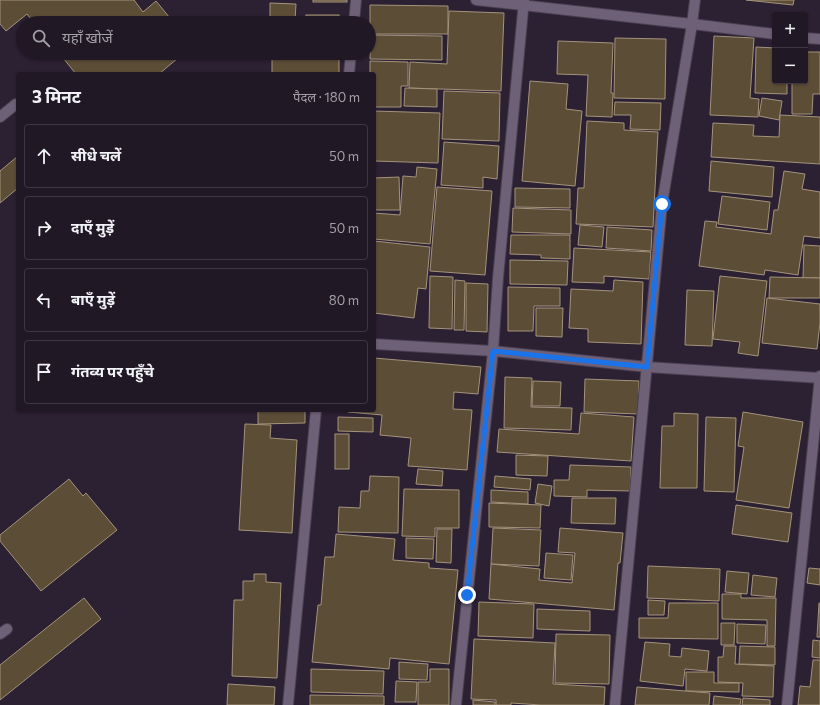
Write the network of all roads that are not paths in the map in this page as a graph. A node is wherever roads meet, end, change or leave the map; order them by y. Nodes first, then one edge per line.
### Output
1 (356, 0) edge
2 (476, 0) edge
3 (695, 0) edge
4 (524, 3) edge
5 (355, 16) edge
6 (692, 24) junction
7 (772, 34) edge
8 (808, 38) edge
9 (820, 39) edge
10 (350, 60) edge
11 (349, 72) edge
12 (16, 104) dead end
13 (0, 117) edge
14 (376, 344) edge
15 (493, 351) junction
16 (647, 367) junction
17 (820, 378) edge
18 (316, 412) edge
19 (288, 705) edge
20 (456, 705) edge
21 (615, 705) edge
22 (787, 705) edge

1 - 5 street
2 - 4 street
3 - 6 street
4 - 6 street
4 - 15 street
6 - 7 street
6 - 16 street
8 - 9 street
10 - 11 street
12 - 13 street
14 - 15 street
15 - 16 street
15 - 20 street
16 - 17 street
16 - 21 street
17 - 22 street
18 - 19 street

